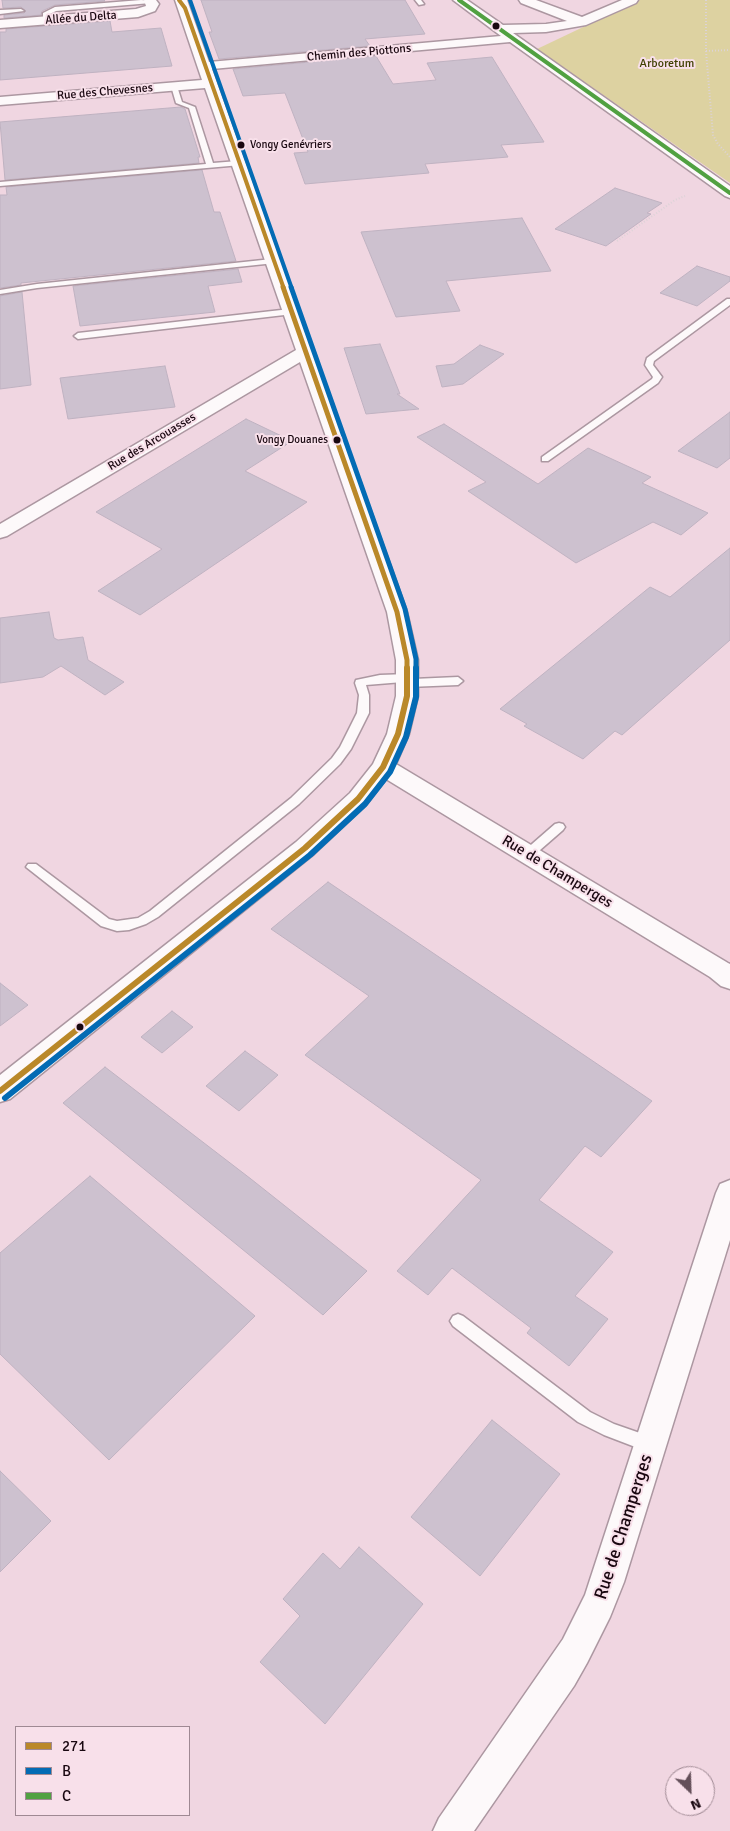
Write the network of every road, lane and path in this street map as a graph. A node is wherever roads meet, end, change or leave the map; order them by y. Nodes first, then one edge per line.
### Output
1 (459, 0) edge
2 (526, 0) edge
3 (632, 0) edge
4 (706, 0) edge
5 (150, 1) edge
6 (180, 1) edge
7 (21, 10) dead end
8 (0, 12) edge
9 (582, 22) junction
10 (0, 24) edge
11 (500, 29) junction
12 (513, 38) junction
13 (730, 50) edge
14 (706, 51) junction
15 (205, 66) junction
16 (211, 83) junction
17 (174, 86) junction
18 (0, 101) edge
19 (730, 157) edge
20 (238, 162) junction
21 (210, 165) junction
22 (0, 184) edge
23 (730, 193) edge
24 (685, 196) dead end
25 (617, 241) dead end
26 (272, 261) junction
27 (0, 292) edge
28 (730, 301) edge
29 (290, 312) junction
30 (78, 336) dead end
31 (304, 352) junction
32 (545, 459) dead end
33 (0, 532) edge
34 (408, 680) junction
35 (458, 681) dead end
36 (383, 766) junction
37 (559, 827) dead end
38 (528, 854) junction
39 (32, 867) dead end
40 (730, 979) edge
41 (0, 1091) edge
42 (730, 1192) edge
43 (458, 1321) dead end
44 (651, 1444) junction
45 (452, 1831) edge

1 - 11 street
2 - 9 street
3 - 9 street
4 - 14 path
5 - 10 street, Allée du Delta
6 - 15 street
7 - 8 lane
9 - 11 street
11 - 12 street
12 - 15 street, Chemin des Piottons
12 - 23 street
13 - 14 path
14 - 19 path
15 - 16 street
16 - 17 street, Rue des Chevesnes
16 - 20 street
17 - 18 street, Rue des Chevesnes
17 - 21 lane
20 - 21 lane
20 - 26 street
21 - 22 lane
24 - 25 path
26 - 27 lane
26 - 29 street
28 - 32 lane
29 - 30 lane
29 - 31 street
31 - 33 street, Rue des Arcouasses
31 - 34 street
34 - 35 lane
34 - 36 street
34 - 39 lane
36 - 38 street, Rue de Champerges
36 - 41 street
37 - 38 lane
38 - 40 street, Rue de Champerges
42 - 44 street, Rue de Champerges
43 - 44 lane
44 - 45 street, Rue de Champerges

